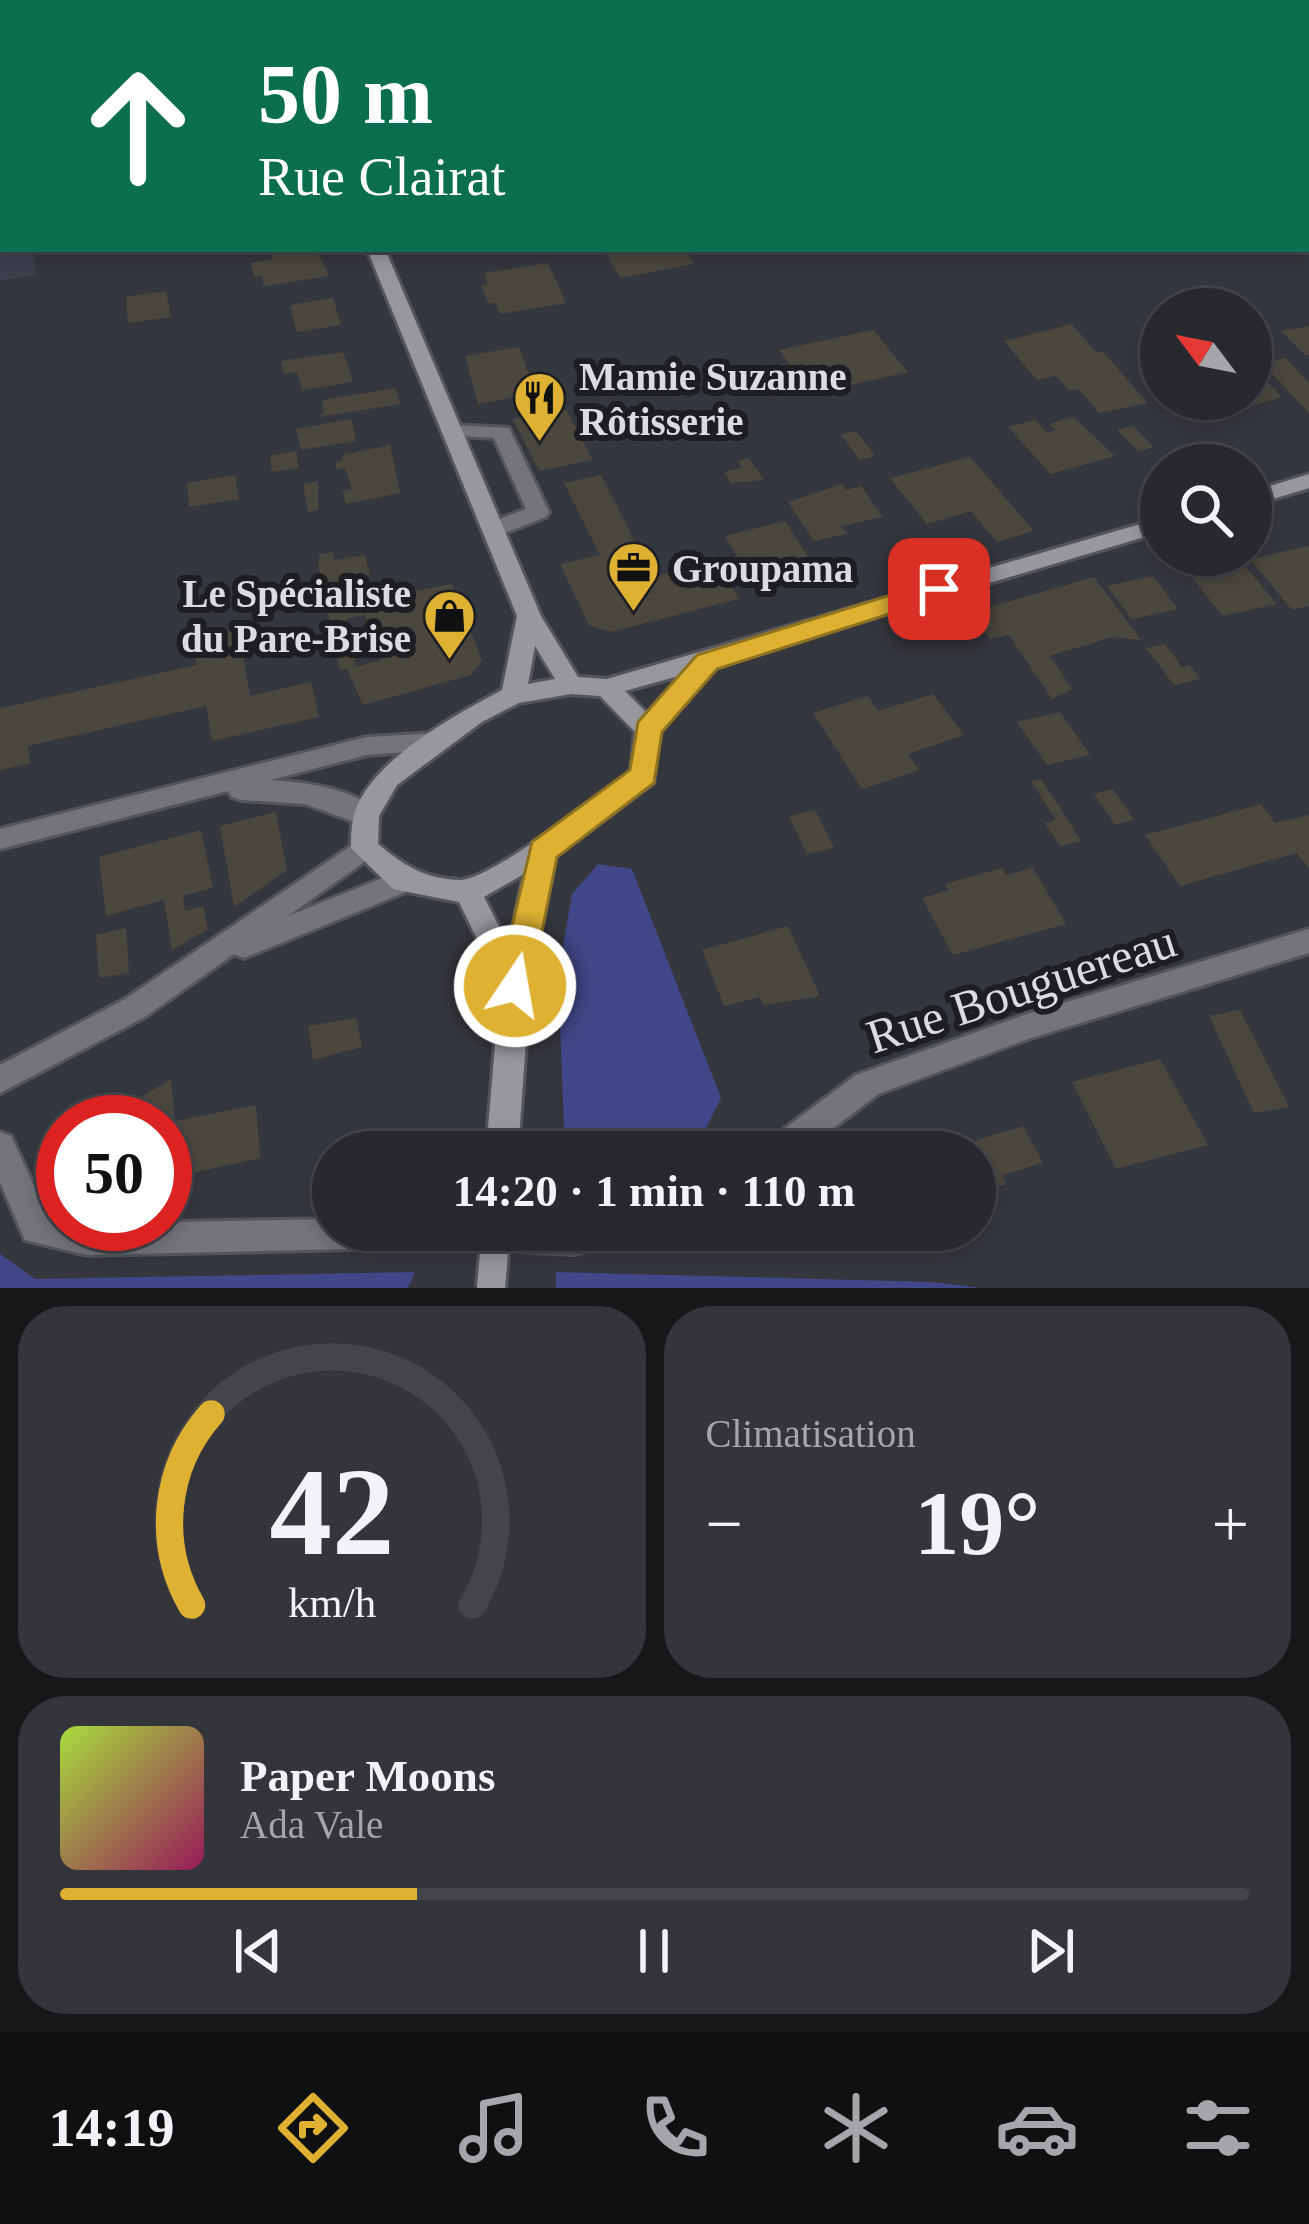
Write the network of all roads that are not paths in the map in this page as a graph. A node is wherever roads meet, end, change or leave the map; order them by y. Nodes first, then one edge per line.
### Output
1 (377, 252) edge
2 (452, 431) junction
3 (1309, 481) edge
4 (1272, 492) edge
5 (494, 529) junction
6 (1140, 531) edge
7 (529, 616) junction
8 (707, 662) junction
9 (571, 685) junction
10 (607, 688) junction
11 (513, 695) junction
12 (648, 729) junction
13 (436, 742) junction
14 (203, 790) junction
15 (366, 816) junction
16 (0, 838) edge
17 (364, 848) junction
18 (543, 851) junction
19 (403, 881) junction
20 (468, 893) junction
21 (1309, 941) edge
22 (209, 960) junction
23 (515, 986) junction
24 (0, 1080) edge
25 (504, 1131) edge
26 (805, 1131) edge
27 (0, 1146) edge
28 (312, 1235) edge
29 (494, 1251) edge
30 (491, 1288) edge

1 - 2 main road
2 - 5 main road
2 - 5 street
3 - 4 main road
5 - 7 main road
6 - 8 main road
7 - 9 main road
7 - 11 main road
8 - 10 main road
8 - 12 main road
9 - 10 main road
9 - 11 main road
10 - 12 main road
11 - 13 main road
12 - 18 main road
13 - 14 street
13 - 15 main road
14 - 15 street
14 - 16 street
15 - 17 main road
17 - 19 main road
17 - 22 street
18 - 20 main road
18 - 23 main road
19 - 20 main road
19 - 22 street
20 - 23 main road
21 - 26 street, Rue Bouguereau
22 - 24 street
23 - 25 main road
27 - 28 street
29 - 30 main road, bridge

